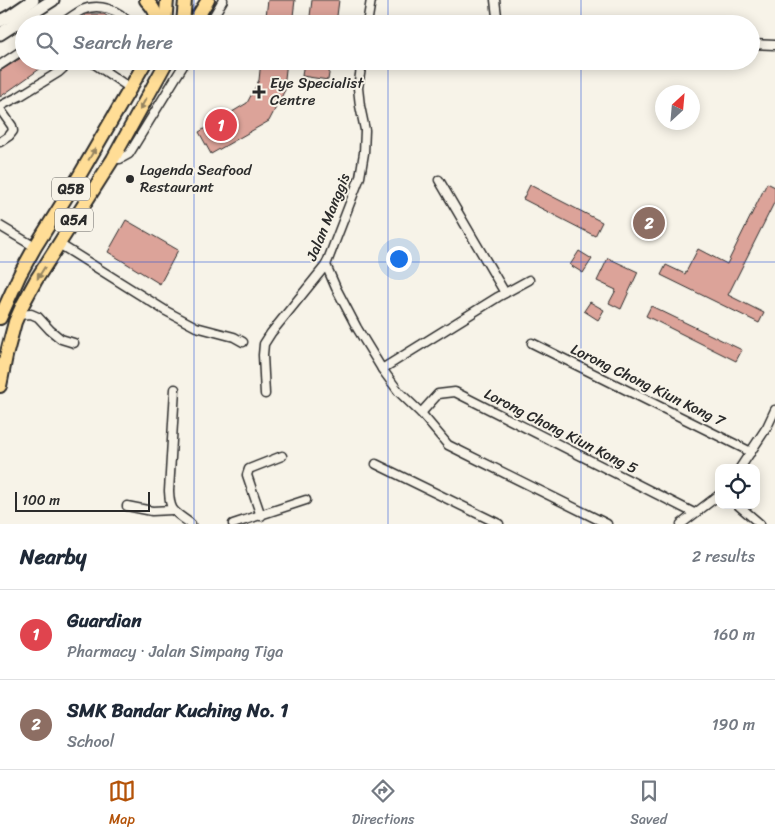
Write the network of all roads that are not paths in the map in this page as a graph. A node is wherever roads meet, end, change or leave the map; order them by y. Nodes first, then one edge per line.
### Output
1 (32, 0) edge
2 (52, 0) edge
3 (146, 0) edge
4 (167, 0) edge
5 (185, 0) edge
6 (208, 0) edge
7 (223, 0) edge
8 (371, 0) edge
9 (495, 0) edge
10 (29, 15) edge
11 (75, 15) edge
12 (120, 15) edge
13 (156, 15) edge
14 (166, 15) edge
15 (184, 15) edge
16 (199, 15) edge
17 (214, 15) edge
18 (368, 15) edge
19 (497, 15) edge
20 (0, 21) edge
21 (15, 24) edge
22 (0, 34) edge
23 (760, 44) edge
24 (775, 44) edge
25 (15, 55) edge
26 (0, 65) edge
27 (61, 70) edge
28 (104, 70) edge
29 (139, 70) edge
30 (162, 70) edge
31 (180, 70) edge
32 (361, 70) edge
33 (130, 88) junction
34 (0, 107) edge
35 (0, 142) edge
36 (113, 159) junction
37 (439, 180) dead end
38 (0, 226) edge
39 (58, 244) junction
40 (35, 246) junction
41 (326, 265) junction
42 (530, 280) dead end
43 (505, 293) junction
44 (18, 315) junction
45 (0, 318) edge
46 (242, 342) dead end
47 (74, 343) dead end
48 (532, 343) dead end
49 (382, 369) junction
50 (0, 386) edge
51 (175, 389) dead end
52 (265, 394) dead end
53 (775, 410) edge
54 (421, 413) junction
55 (767, 427) junction
56 (775, 432) edge
57 (751, 452) junction
58 (282, 456) dead end
59 (376, 464) dead end
60 (743, 464) edge
61 (715, 498) edge
62 (306, 500) dead end
63 (127, 506) dead end
64 (743, 509) edge
65 (172, 510) junction
66 (694, 514) junction
67 (261, 516) junction
68 (190, 524) edge
69 (233, 524) edge
70 (499, 524) edge
71 (607, 524) edge
72 (681, 524) edge
73 (760, 524) edge

1 - 20 main road
2 - 10 main road
3 - 13 main road
4 - 14 main road
5 - 15 main road
6 - 16 main road
7 - 17 street
8 - 18 street
9 - 19 street
11 - 12 street
21 - 22 main road
23 - 24 street
25 - 26 street
27 - 34 street
28 - 33 street
29 - 33 main road, Q5B
30 -> 36 main road, Q5A
31 - 36 street
32 - 41 street, Jalan Manggis
40 -> 33 main road, Q5B
34 - 35 street
36 - 39 main road, Q5A
37 - 43 street
38 - 40 street
39 -> 44 main road, Q5A
39 - 46 street
40 - 45 main road, Q5B
41 - 49 street
41 - 52 street, Jalan Manggis
42 - 43 street
43 - 49 street
44 - 47 street
44 - 50 main road, Q5A
48 - 57 street, Lorong Chong Kiun Kong 7
49 - 54 street
51 - 65 street
53 - 55 street
54 - 66 street, Lorong Chong Kiun Kong 5
54 - 71 street
55 - 56 street
55 - 57 street
57 - 60 street
58 - 67 street
59 - 70 street
61 - 66 street
62 - 67 street
63 - 65 street
64 - 73 street
65 - 68 street
66 - 72 street
67 - 69 street

